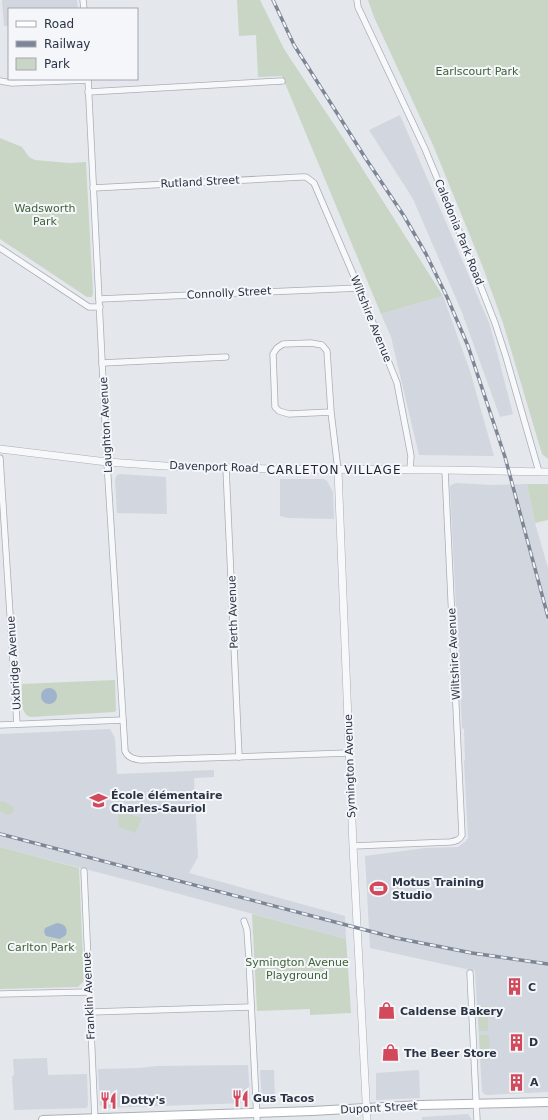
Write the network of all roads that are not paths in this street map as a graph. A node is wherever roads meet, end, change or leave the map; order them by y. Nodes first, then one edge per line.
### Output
1 (357, 0) edge
2 (69, 80) edge
3 (88, 80) edge
4 (0, 81) edge
5 (282, 82) dead end
6 (88, 92) junction
7 (306, 177) joint
8 (93, 188) junction
9 (0, 248) edge
10 (359, 288) junction
11 (99, 299) junction
12 (100, 307) junction
13 (226, 357) dead end
14 (102, 363) junction
15 (331, 412) junction
16 (0, 449) edge
17 (0, 458) edge
18 (107, 462) junction
19 (226, 468) junction
20 (338, 470) junction
21 (410, 470) junction
22 (445, 470) junction
23 (539, 472) junction
24 (548, 472) edge
25 (123, 720) junction
26 (17, 724) junction
27 (0, 725) edge
28 (349, 753) junction
29 (239, 757) junction
30 (353, 846) junction
31 (84, 871) dead end
32 (244, 921) dead end
33 (470, 973) dead end
34 (89, 992) junction
35 (0, 994) edge
36 (251, 1007) junction
37 (91, 1012) junction
38 (548, 1102) edge
39 (477, 1104) junction
40 (366, 1109) junction
41 (257, 1116) edge
42 (95, 1119) edge
43 (43, 1120) edge
44 (367, 1120) edge
45 (477, 1120) edge

1 - 23 street, Caledonia Park Road
2 - 4 street
3 - 6 street, Laughton Avenue
5 - 6 street
6 - 8 street, Laughton Avenue
7 - 8 street, Rutland Street
7 - 10 street, Wiltshire Avenue
8 - 11 street, Laughton Avenue
9 - 12 street
10 - 11 street, Connolly Street
10 - 21 street, Wiltshire Avenue
11 - 12 street, Laughton Avenue
12 - 14 street, Laughton Avenue
13 - 14 street
14 - 18 street, Laughton Avenue
15 - 15 street, Symington Avenue
15 - 20 street, Symington Avenue
16 - 18 street, Davenport Road
17 - 26 street, Uxbridge Avenue
18 - 19 street, Davenport Road
18 - 25 street, Laughton Avenue
19 - 20 street, Davenport Road
19 - 29 street, Perth Avenue
20 - 21 street, Davenport Road
20 - 28 street, Symington Avenue
21 - 22 street, Davenport Road
22 - 23 street, Davenport Road
22 - 30 street, Wiltshire Avenue
23 - 24 street, Davenport Road
25 - 26 street
25 - 29 street, Laughton Avenue
26 - 27 street
28 - 29 street
28 - 30 street, Symington Avenue
30 - 40 street, Symington Avenue
31 - 34 street, Franklin Avenue
32 - 36 street
33 - 39 street
34 - 35 street
34 - 37 street, Franklin Avenue
36 - 37 street
36 - 41 street
37 - 42 street, Franklin Avenue
38 - 39 main road, Dupont Street
39 - 40 main road, Dupont Street
39 - 45 street
40 - 41 main road, Dupont Street
40 - 44 street, Symington Avenue
41 - 42 main road, Dupont Street
42 - 43 main road, Dupont Street

